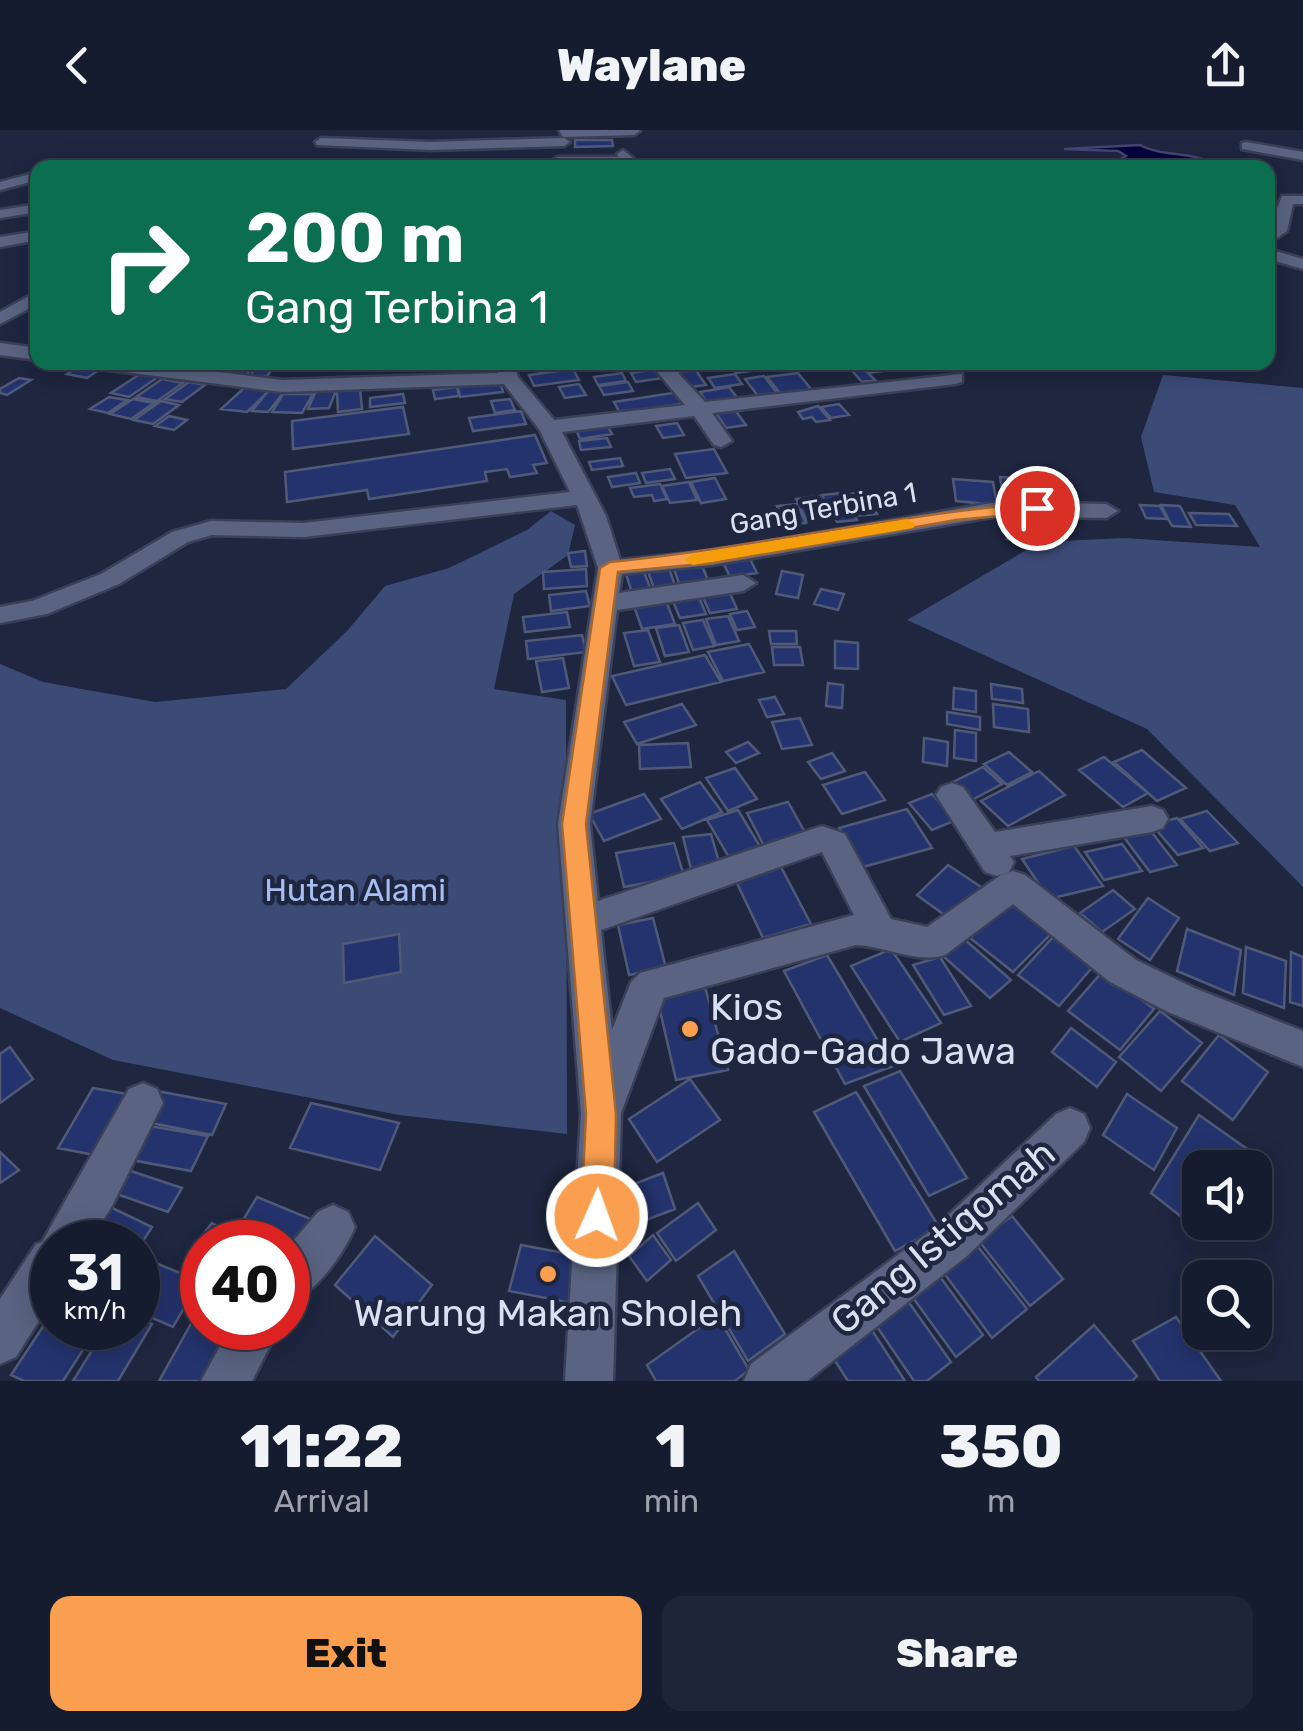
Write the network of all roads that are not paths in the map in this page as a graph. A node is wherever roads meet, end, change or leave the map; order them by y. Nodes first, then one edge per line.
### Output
1 (634, 131) edge
2 (563, 135) edge
3 (322, 142) dead end
4 (1246, 146) dead end
5 (624, 154) dead end
6 (1303, 158) edge
7 (557, 160) edge
8 (620, 160) edge
9 (1278, 165) dead end
10 (30, 178) edge
11 (0, 186) edge
12 (1303, 200) edge
13 (30, 209) edge
14 (0, 214) edge
15 (1279, 235) edge
16 (30, 236) edge
17 (0, 242) edge
18 (1275, 256) edge
19 (1303, 264) edge
20 (30, 300) edge
21 (4, 312) edge
22 (3, 351) edge
23 (30, 353) edge
24 (156, 370) edge
25 (506, 370) edge
26 (665, 370) edge
27 (955, 378) dead end
28 (602, 396) dead end
29 (698, 407) junction
30 (620, 418) junction
31 (549, 427) junction
32 (721, 441) dead end
33 (585, 497) junction
34 (1106, 512) dead end
35 (610, 568) junction
36 (743, 583) dead end
37 (607, 603) junction
38 (0, 614) edge
39 (952, 795) dead end
40 (1152, 819) dead end
41 (986, 847) junction
42 (1013, 885) junction
43 (583, 921) junction
44 (880, 931) junction
45 (1303, 1050) edge
46 (143, 1102) dead end
47 (601, 1114) junction
48 (1070, 1128) dead end
49 (78, 1220) edge
50 (334, 1226) dead end
51 (310, 1255) edge
52 (30, 1294) edge
53 (0, 1341) edge
54 (243, 1350) edge
55 (224, 1381) edge
56 (589, 1381) edge
57 (768, 1381) edge

1 - 2 street
2 - 3 street
2 - 7 street
4 - 6 street
5 - 8 street
6 - 9 street
10 - 11 street
12 - 15 street
13 - 14 street
16 - 17 street
18 - 19 street
20 - 21 street
22 - 23 street
24 - 25 street
25 - 31 street
26 - 29 street
27 - 29 street
28 - 30 street
29 - 30 street
29 - 32 street
30 - 31 street
31 - 33 street
33 - 35 street
33 - 38 street
34 - 35 street, Gang Terbina 1
35 - 37 street
36 - 37 street
37 - 43 street
39 - 41 street
40 - 41 street
41 - 42 street
42 - 44 street
42 - 45 street
43 - 44 street
43 - 47 street
44 - 47 street
46 - 49 street
47 - 56 street
48 - 57 street, Gang Istiqomah
50 - 51 street
52 - 53 street
54 - 55 street

